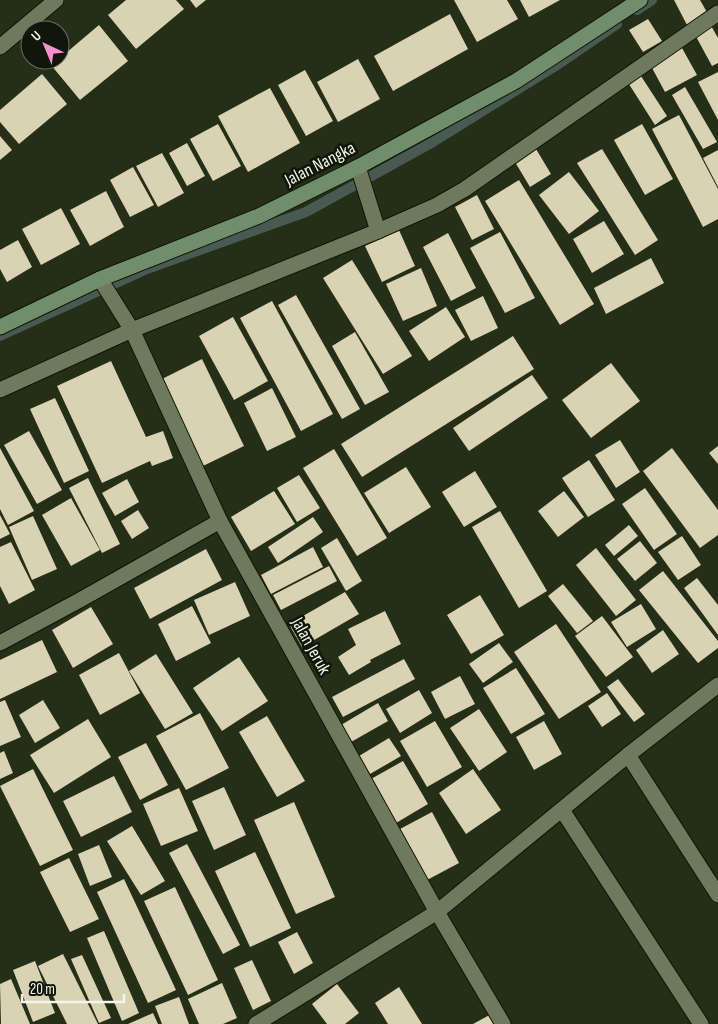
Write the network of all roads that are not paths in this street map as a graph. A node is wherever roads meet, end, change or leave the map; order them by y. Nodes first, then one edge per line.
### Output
1 (56, 0) edge
2 (640, 0) edge
3 (718, 13) edge
4 (0, 47) edge
5 (359, 171) junction
6 (376, 225) junction
7 (102, 282) junction
8 (0, 327) edge
9 (129, 327) junction
10 (0, 390) edge
11 (220, 521) junction
12 (0, 643) edge
13 (718, 685) edge
14 (628, 756) junction
15 (562, 810) junction
16 (718, 895) edge
17 (437, 912) junction
18 (256, 1024) edge
19 (503, 1024) edge
20 (701, 1024) edge

1 - 4 street
2 - 5 street, Jalan Nangka
3 - 6 street
5 - 6 street
5 - 7 street, Jalan Nangka
6 - 9 street
7 - 8 street, Jalan Nangka
7 - 9 street, Jalan Jeruk
9 - 10 street
9 - 11 street, Jalan Jeruk
11 - 12 street
11 - 17 street, Jalan Jeruk
13 - 14 street
14 - 15 street
14 - 16 street
15 - 17 street
15 - 20 street
17 - 18 street
17 - 19 street, Jalan Jeruk

